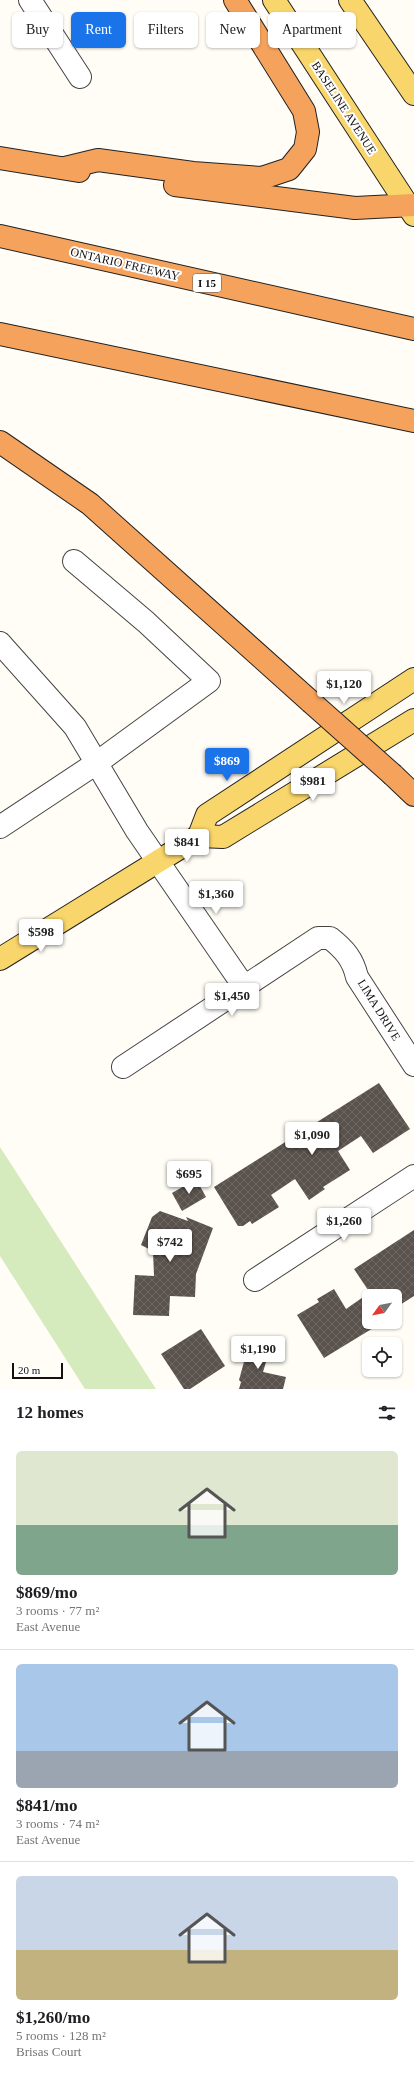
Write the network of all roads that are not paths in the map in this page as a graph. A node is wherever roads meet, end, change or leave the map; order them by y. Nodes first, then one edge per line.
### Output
1 (30, 0) edge
2 (235, 0) edge
3 (274, 0) edge
4 (350, 0) edge
5 (80, 77) dead end
6 (414, 94) edge
7 (0, 158) edge
8 (65, 168) junction
9 (412, 209) edge
10 (0, 236) edge
11 (414, 329) edge
12 (0, 334) edge
13 (414, 421) edge
14 (0, 442) edge
15 (74, 561) dead end
16 (0, 643) edge
17 (414, 680) edge
18 (414, 720) edge
19 (98, 762) junction
20 (414, 795) edge
21 (0, 827) edge
22 (199, 836) junction
23 (158, 860) junction
24 (0, 959) edge
25 (245, 988) junction
26 (414, 1065) edge
27 (123, 1067) dead end
28 (414, 1176) edge
29 (255, 1280) dead end

1 - 5 street
2 - 8 highway
3 - 9 main road, BASELINE AVENUE
4 - 6 main road
7 - 8 highway
8 - 9 highway
10 - 11 highway, ONTARIO FREEWAY / I 15
12 - 13 highway
14 - 20 highway, bridge
15 - 19 street
16 - 19 street
17 - 22 main road
18 - 22 main road
19 - 21 street
19 - 23 street
22 - 23 main road
23 - 24 main road
23 - 25 street
25 - 26 street, LIMA DRIVE
25 - 27 street
28 - 29 street

